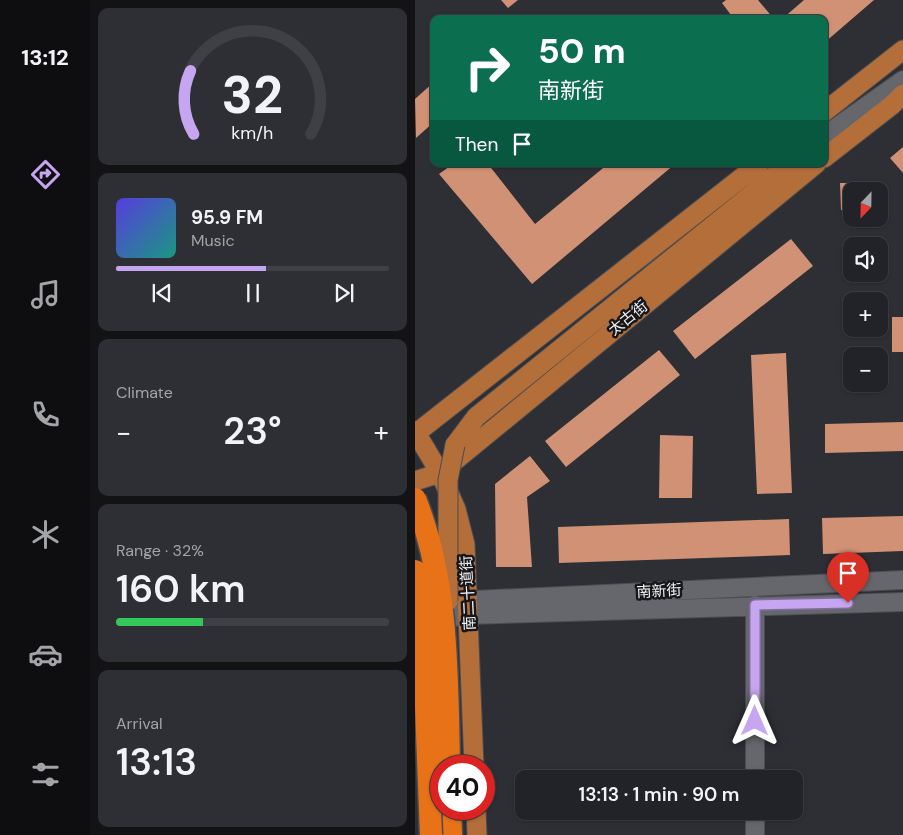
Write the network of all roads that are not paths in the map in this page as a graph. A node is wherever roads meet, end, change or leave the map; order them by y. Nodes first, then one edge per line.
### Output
1 (903, 50) edge
2 (903, 80) edge
3 (903, 94) edge
4 (828, 109) edge
5 (828, 133) edge
6 (828, 155) edge
7 (755, 167) edge
8 (785, 167) edge
9 (812, 167) edge
10 (416, 433) edge
11 (440, 473) junction
12 (415, 481) edge
13 (415, 499) edge
14 (415, 571) edge
15 (903, 580) edge
16 (903, 602) edge
17 (415, 605) edge
18 (755, 605) junction
19 (469, 607) junction
20 (415, 622) edge
21 (447, 687) junction
22 (449, 755) edge
23 (475, 755) edge
24 (755, 770) edge
25 (450, 820) edge
26 (476, 820) edge
27 (755, 820) edge
28 (431, 835) edge
29 (451, 835) edge
30 (477, 835) edge
31 (755, 835) edge

1 - 4 main road
2 - 5 main road
3 - 6 main road
7 - 10 main road
8 - 21 main road, 太古街, bridge
9 - 11 main road, 太古街
10 - 11 main road, 南二十道街
11 - 12 main road
11 - 19 main road, 南二十道街
13 - 21 highway, bridge
14 - 28 highway, bridge
15 - 19 main road, 南新街
16 - 18 main road, 南新街
17 - 19 main road, 南新街
18 - 19 main road, 南新街
18 - 24 main road
19 - 20 main road, 南新街
19 - 23 main road, 南二十道街
21 - 22 highway, bridge
25 - 29 highway
26 - 30 main road
27 - 31 main road

